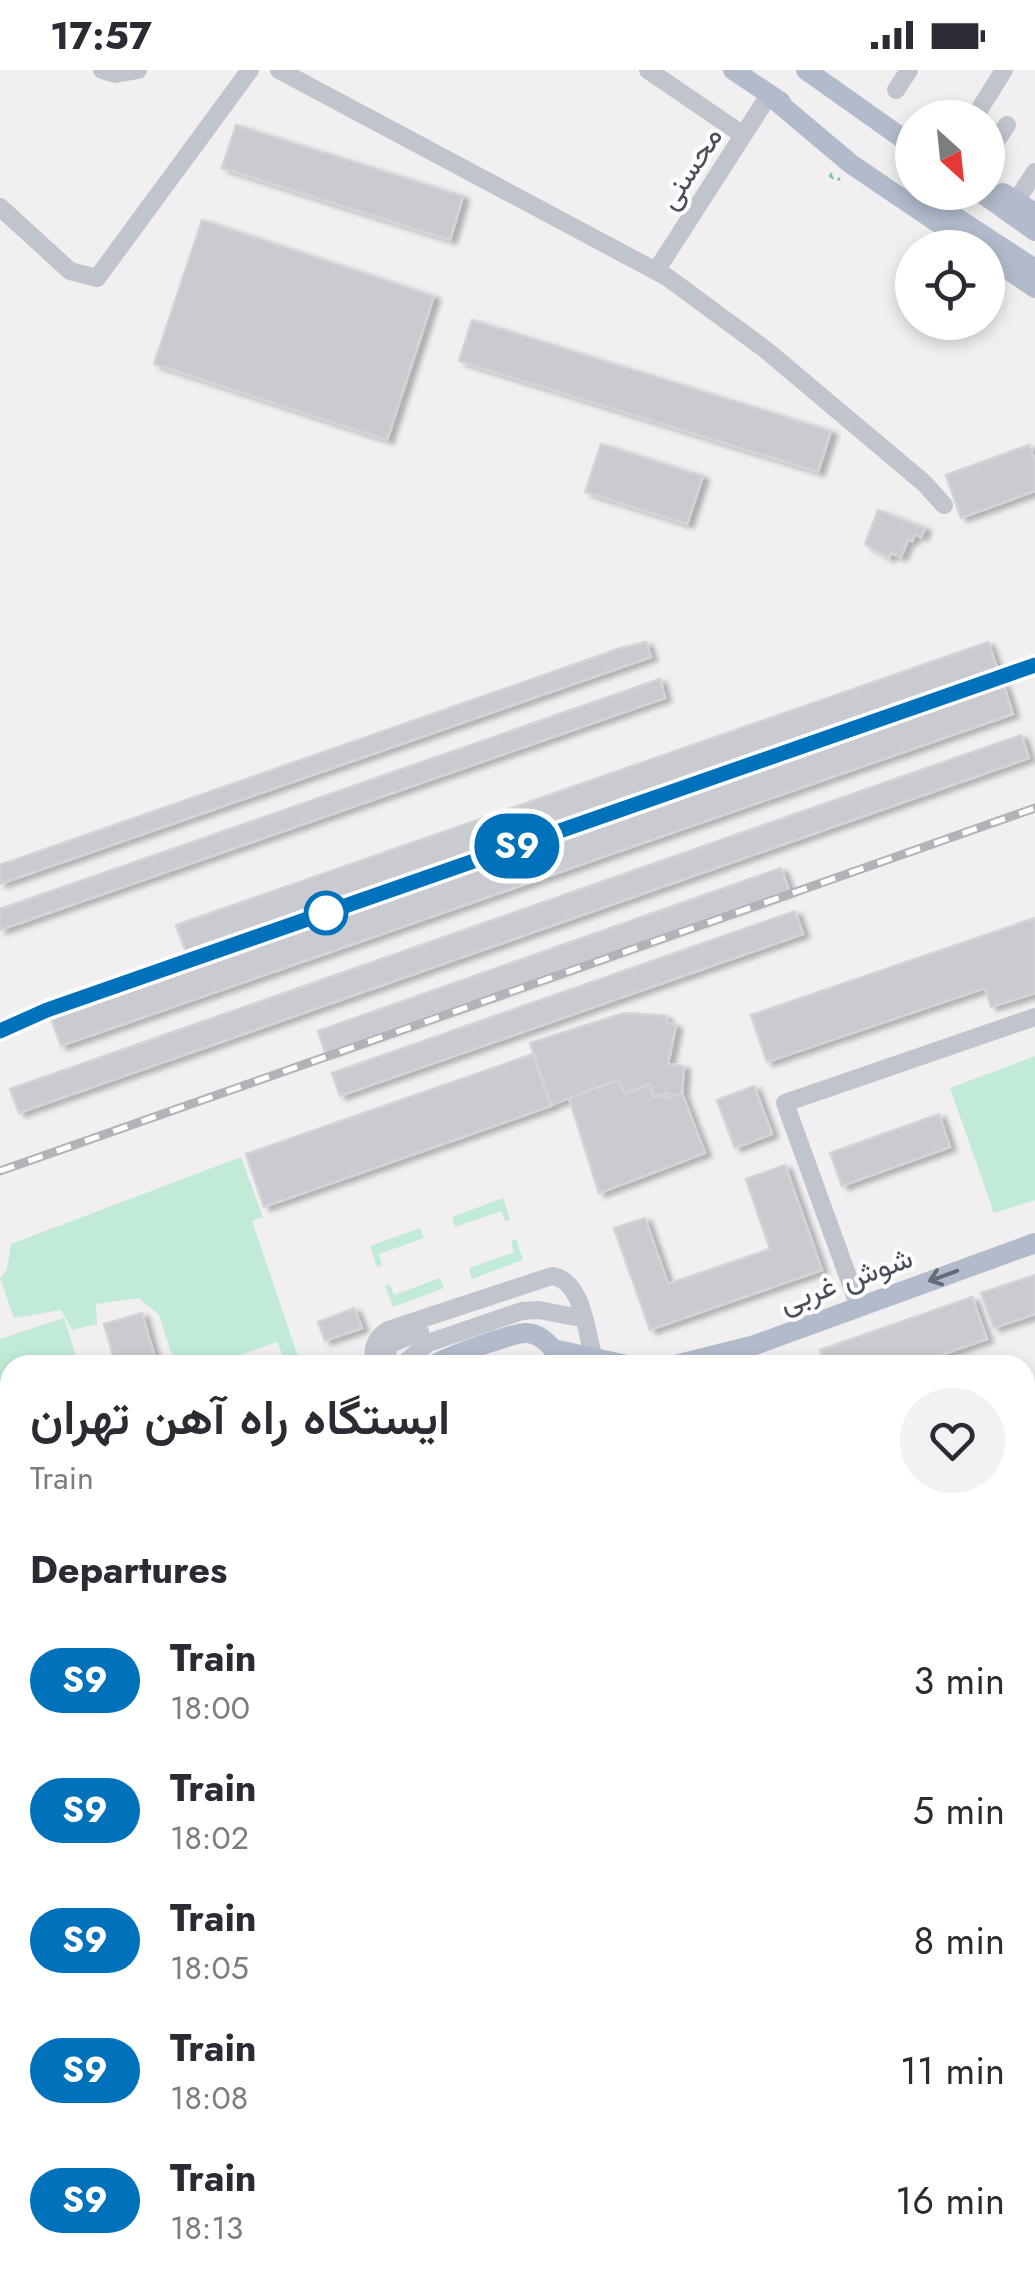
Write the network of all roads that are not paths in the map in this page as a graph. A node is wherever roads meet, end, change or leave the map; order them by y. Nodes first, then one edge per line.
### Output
1 (102, 70) edge
2 (138, 70) edge
3 (250, 70) edge
4 (279, 70) edge
5 (648, 70) edge
6 (732, 70) edge
7 (909, 70) edge
8 (1004, 70) edge
9 (812, 71) edge
10 (896, 90) dead end
11 (770, 95) junction
12 (985, 100) edge
13 (895, 125) edge
14 (1007, 125) dead end
15 (1005, 128) edge
16 (895, 132) edge
17 (744, 135) junction
18 (1035, 172) edge
19 (895, 178) edge
20 (1005, 194) edge
21 (1016, 201) junction
22 (0, 206) edge
23 (944, 210) edge
24 (1005, 210) edge
25 (1035, 213) edge
26 (948, 230) edge
27 (1035, 231) edge
28 (1005, 268) edge
29 (1035, 269) edge
30 (656, 270) junction
31 (1035, 288) edge
32 (944, 506) dead end
33 (1035, 1018) edge
34 (1035, 1243) edge
35 (859, 1307) junction
36 (579, 1318) junction
37 (755, 1345) junction
38 (373, 1355) edge
39 (386, 1355) edge
40 (412, 1355) edge
41 (461, 1355) edge
42 (555, 1355) edge
43 (593, 1355) edge
44 (715, 1355) edge
45 (732, 1355) edge

1 - 2 street
3 - 22 street
4 - 30 street
5 - 17 street
6 - 11 main road
7 - 10 street
8 - 12 street
9 - 13 main road
9 - 16 main road
11 - 17 street, محسنی
11 - 19 main road
11 - 26 main road
14 - 15 street
17 - 30 street, محسنی
18 - 21 street
20 - 21 main road
21 - 25 main road
23 - 29 main road
24 - 27 main road
28 - 31 main road
30 - 32 street
33 - 35 street
34 -> 35 main road, شوش غربی
35 - 37 main road, شوش غربی
36 - 38 street
36 - 39 street
36 - 40 street
36 - 43 street
37 - 44 main road, شوش غربی
37 - 45 main road
41 - 42 main road

